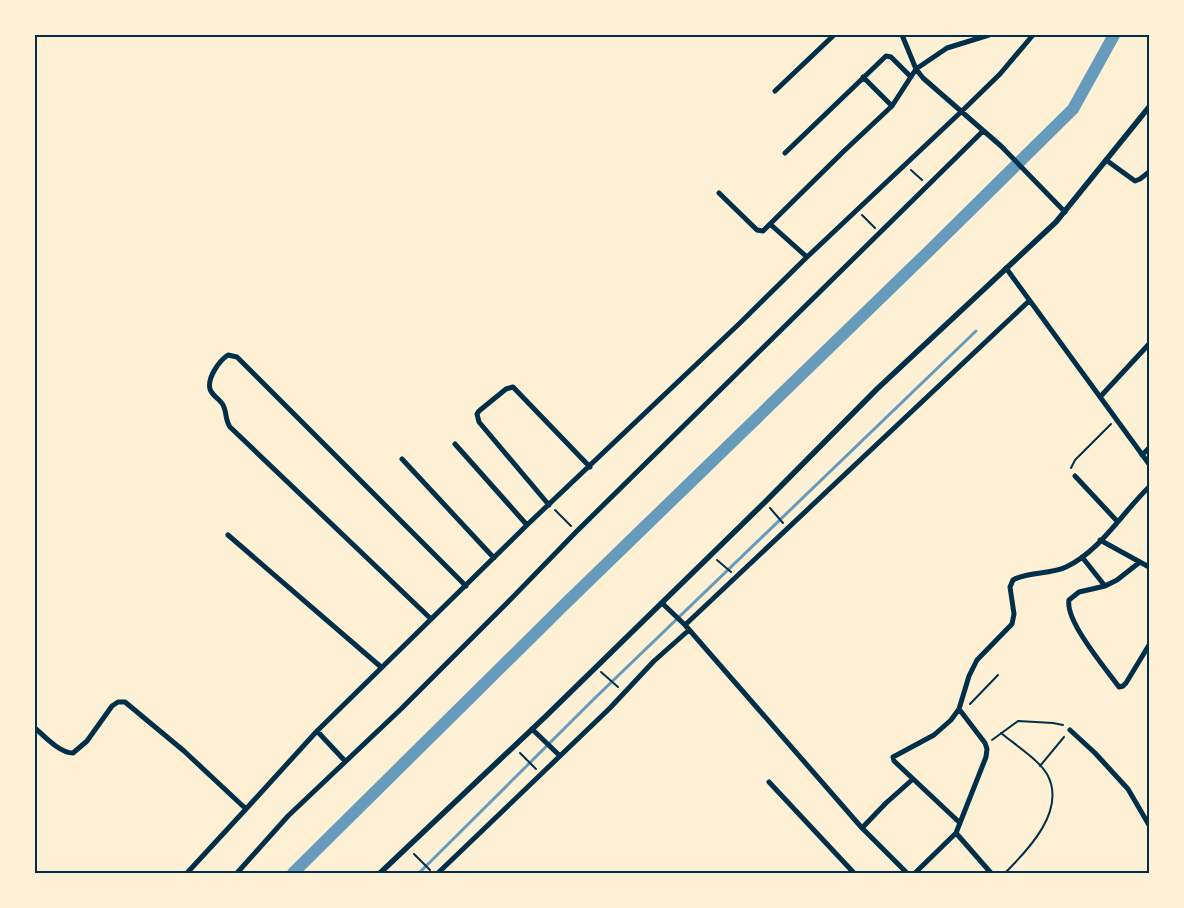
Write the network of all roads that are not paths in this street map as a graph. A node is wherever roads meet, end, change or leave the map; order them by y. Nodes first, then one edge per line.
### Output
1 (834, 35) edge
2 (902, 35) edge
3 (989, 35) edge
4 (1033, 35) edge
5 (916, 69) junction
6 (863, 77) junction
7 (911, 77) junction
8 (775, 91) dead end
9 (892, 106) junction
10 (1149, 107) edge
11 (962, 111) junction
12 (983, 131) junction
13 (785, 152) dead end
14 (1106, 160) junction
15 (1149, 172) edge
16 (719, 193) dead end
17 (1065, 212) junction
18 (770, 224) junction
19 (807, 256) junction
20 (1006, 268) junction
21 (1030, 301) junction
22 (1149, 344) edge
23 (1100, 397) junction
24 (455, 444) dead end
25 (1149, 448) edge
26 (1142, 454) junction
27 (402, 459) dead end
28 (1149, 464) edge
29 (590, 467) junction
30 (1075, 476) road end
31 (1149, 487) edge
32 (551, 507) junction
33 (1117, 521) junction
34 (527, 525) junction
35 (228, 534) dead end
36 (1100, 540) junction
37 (1082, 557) junction
38 (494, 558) junction
39 (1140, 562) junction
40 (1149, 567) edge
41 (466, 586) junction
42 (1105, 586) junction
43 (662, 603) junction
44 (430, 618) junction
45 (687, 628) junction
46 (1149, 645) edge
47 (381, 666) junction
48 (960, 710) junction
49 (35, 728) edge
50 (532, 729) junction
51 (1070, 730) road end
52 (317, 731) junction
53 (560, 756) junction
54 (345, 761) junction
55 (913, 779) junction
56 (769, 782) dead end
57 (246, 809) junction
58 (960, 823) junction
59 (1149, 825) edge
60 (862, 828) junction
61 (956, 833) junction
62 (187, 873) edge
63 (237, 873) edge
64 (380, 873) edge
65 (438, 873) edge
66 (854, 873) edge
67 (907, 873) edge
68 (915, 873) edge
69 (991, 873) edge

1 - 8 street
2 - 5 street
3 - 5 street
4 - 11 street
5 - 7 street
5 - 11 street
6 - 7 street
6 - 9 street
6 - 13 street
7 - 9 street
9 - 18 street
10 - 14 street
11 - 12 street
11 - 19 street
12 - 17 street
12 - 54 street
14 - 15 street
14 - 17 street
16 - 18 street
17 - 20 street
18 - 19 street
19 - 29 street
20 - 21 street
20 - 43 street
21 - 23 street
21 - 45 street
22 - 23 street
23 - 26 street
24 - 34 street
25 - 26 street
26 - 28 street
27 - 38 street
29 - 32 street
29 - 32 street
30 - 33 street
31 - 33 street
32 - 34 street
33 - 36 street
34 - 38 street
35 - 47 street
36 - 37 street
36 - 39 street
37 - 42 street
37 - 48 street
38 - 41 street
39 - 40 street
39 - 42 street
41 - 44 street
41 - 44 street
42 - 46 street
43 - 45 street
43 - 50 street
44 - 47 street
45 - 53 street
45 - 60 street
47 - 52 street
48 - 55 street
48 - 58 street
49 - 57 street
50 - 53 street
50 - 64 street
51 - 59 street
52 - 54 street
52 - 57 street
53 - 65 street
54 - 63 street
55 - 58 street
55 - 60 street
56 - 66 street
57 - 62 street
58 - 61 street
60 - 67 street
61 - 68 street
61 - 69 street

